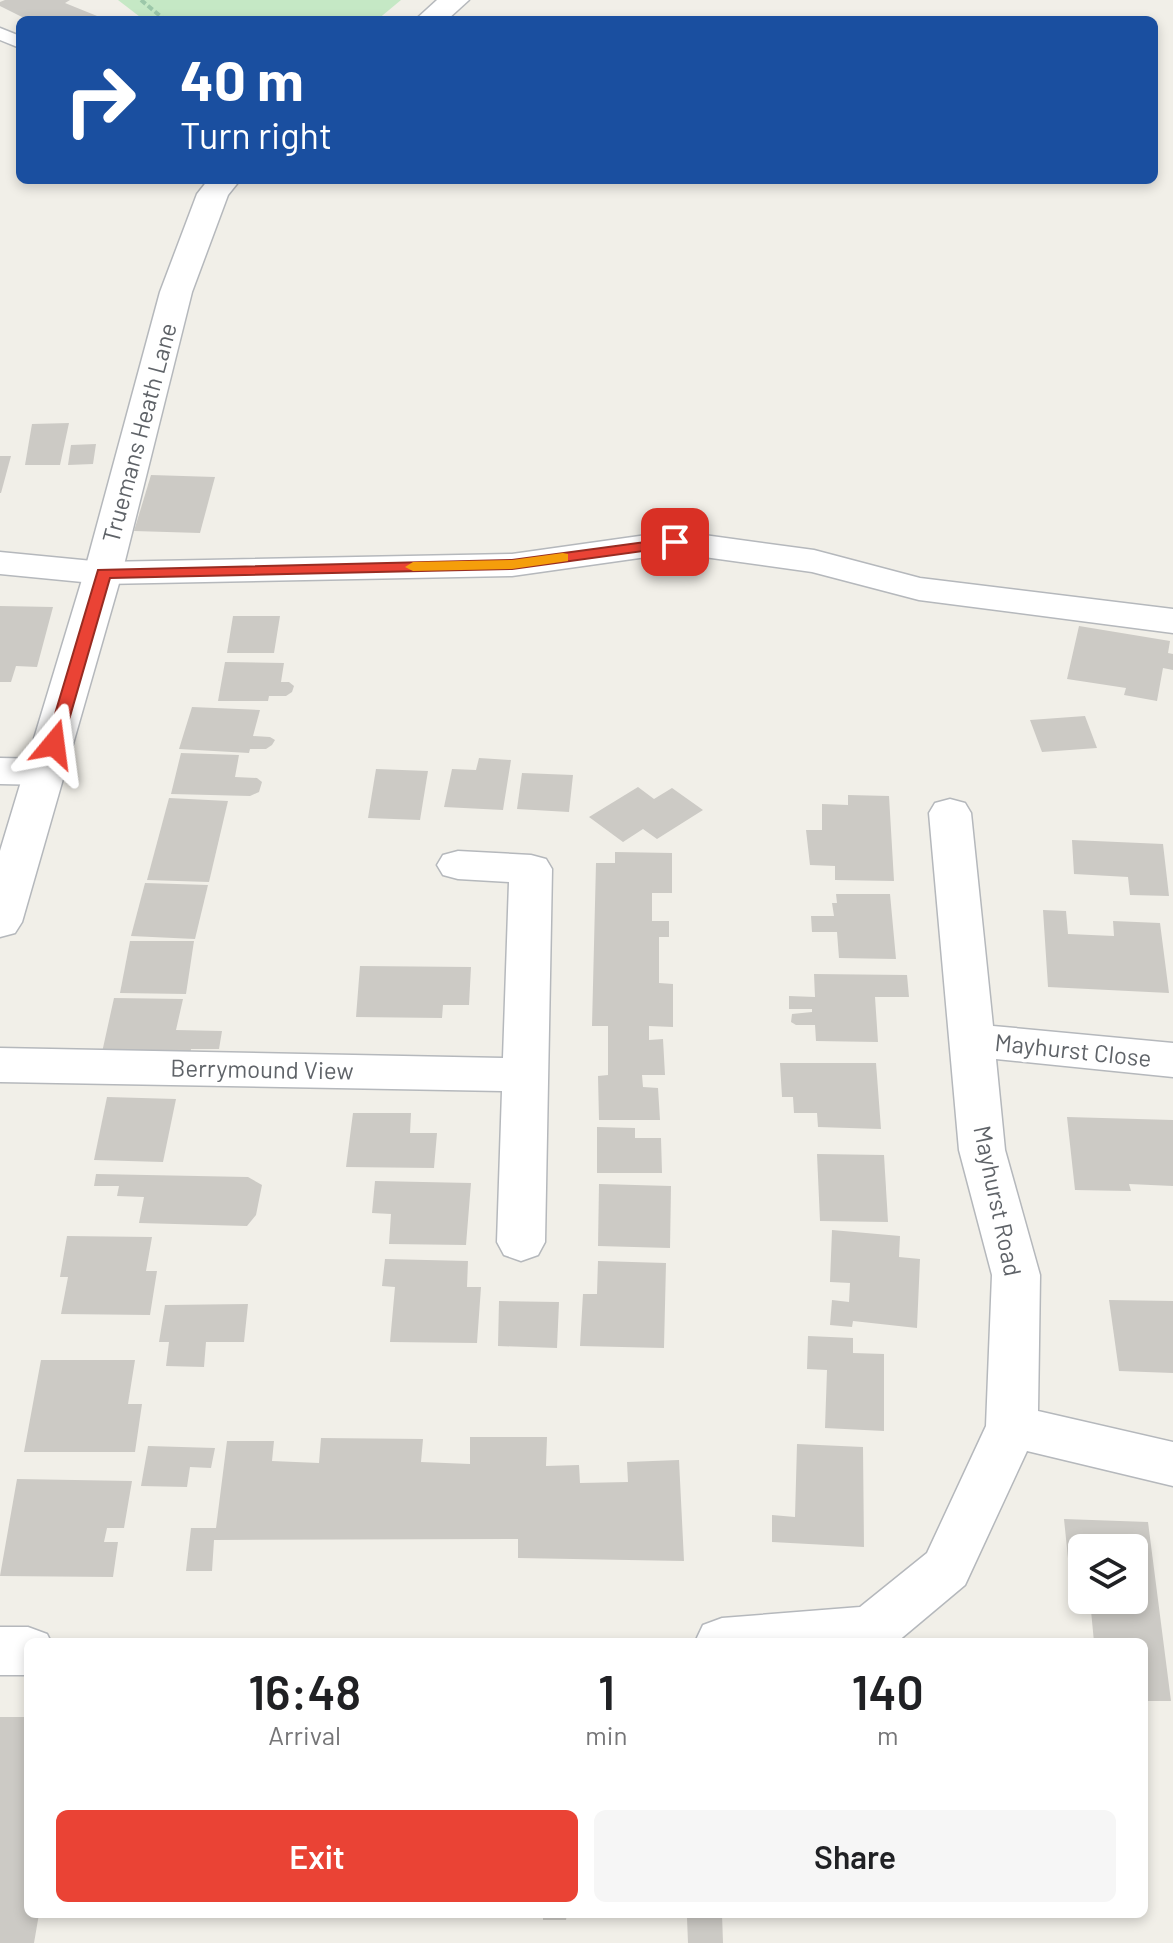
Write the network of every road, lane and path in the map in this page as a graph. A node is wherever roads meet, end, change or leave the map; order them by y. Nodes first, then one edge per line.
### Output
1 (141, 0) edge
2 (455, 0) edge
3 (160, 16) edge
4 (434, 16) edge
5 (221, 184) edge
6 (0, 563) edge
7 (103, 573) junction
8 (1173, 621) edge
9 (0, 771) edge
10 (46, 772) junction
11 (950, 813) dead end
12 (458, 865) dead end
13 (0, 922) edge
14 (973, 1040) junction
15 (1173, 1060) edge
16 (0, 1065) edge
17 (524, 1075) junction
18 (521, 1242) dead end
19 (1012, 1426) junction
20 (1173, 1464) edge
21 (772, 1638) edge
22 (0, 1651) edge
23 (24, 1651) edge

1 - 3 path
2 - 4 street
5 - 7 street, Truemans Heath Lane
6 - 7 street
7 - 8 street
7 - 10 street, Truemans Heath Lane
9 - 10 street
10 - 13 street, Truemans Heath Lane
11 - 14 street, Mayhurst Road
12 - 17 street
14 - 15 street, Mayhurst Close
14 - 19 street, Mayhurst Road
16 - 17 street, Berrymound View
17 - 18 street
19 - 20 street
19 - 21 street, Mayhurst Road
22 - 23 street

